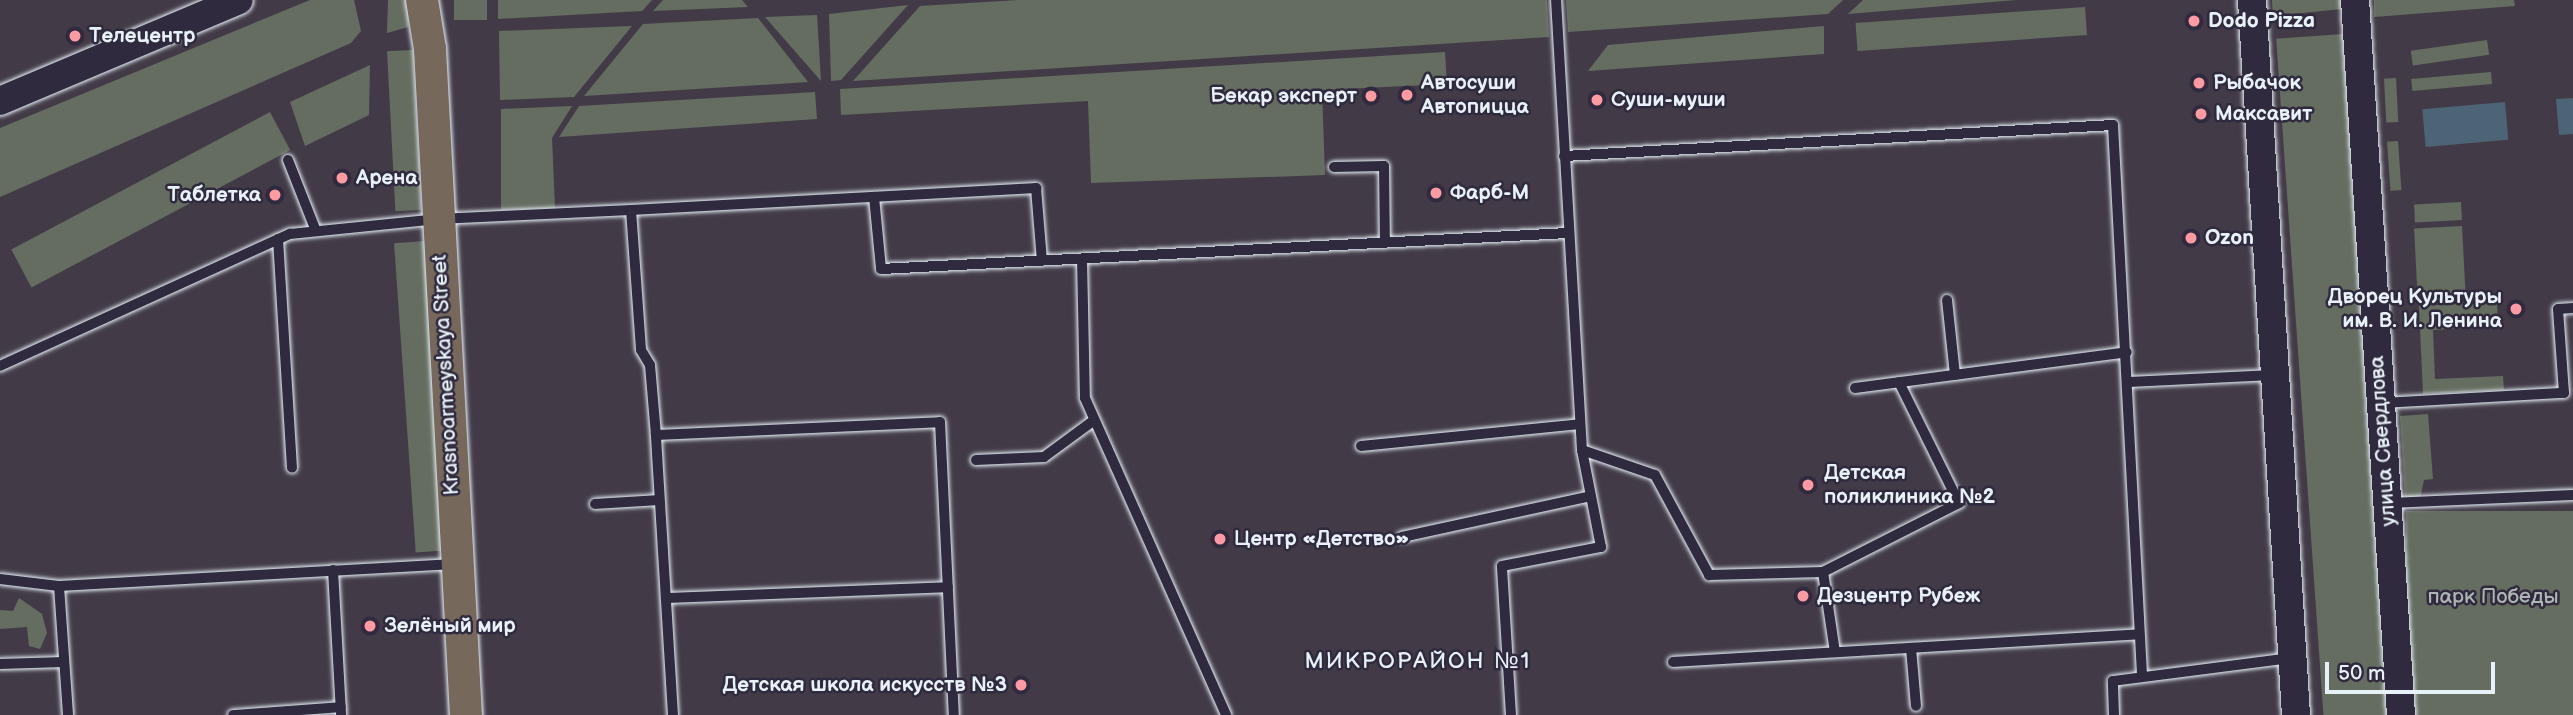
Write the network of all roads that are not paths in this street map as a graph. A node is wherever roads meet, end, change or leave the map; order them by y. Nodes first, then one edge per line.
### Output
1 (239, 0) edge
2 (422, 0) edge
3 (436, 0) edge
4 (1556, 0) edge
5 (2252, 0) edge
6 (2355, 0) edge
7 (428, 34) junction
8 (0, 101) edge
9 (1564, 156) junction
10 (288, 160) dead end
11 (1334, 167) dead end
12 (874, 197) junction
13 (631, 210) junction
14 (438, 219) junction
15 (316, 231) junction
16 (1569, 233) junction
17 (278, 239) junction
18 (1385, 243) junction
19 (1082, 258) junction
20 (1042, 261) junction
21 (1947, 300) dead end
22 (2573, 308) edge
23 (2127, 352) junction
24 (0, 366) edge
25 (1955, 375) junction
26 (2276, 375) junction
27 (1899, 382) junction
28 (2129, 382) junction
29 (1855, 388) dead end
30 (2380, 404) junction
31 (1093, 421) junction
32 (1580, 424) junction
33 (656, 435) junction
34 (1361, 446) dead end
35 (1581, 450) junction
36 (976, 460) dead end
37 (292, 468) dead end
38 (2573, 495) edge
39 (1591, 496) junction
40 (659, 500) junction
41 (2387, 503) junction
42 (595, 504) dead end
43 (1402, 537) dead end
44 (457, 564) junction
45 (333, 570) junction
46 (1823, 572) junction
47 (0, 579) edge
48 (59, 586) junction
49 (948, 587) junction
50 (666, 598) junction
51 (2139, 634) junction
52 (1911, 648) junction
53 (1835, 652) junction
54 (2293, 658) junction
55 (64, 662) junction
56 (1673, 662) dead end
57 (0, 664) edge
58 (2142, 675) junction
59 (1916, 706) dead end
60 (341, 711) edge
61 (68, 715) edge
62 (233, 715) edge
63 (466, 715) edge
64 (673, 715) edge
65 (954, 715) edge
66 (1226, 715) edge
67 (1511, 715) edge
68 (2114, 715) edge
69 (2296, 715) edge
70 (2401, 715) edge

1 - 8 main road
2 - 7 main road, Krasnoarmeyskaya Street
3 - 7 main road, Krasnoarmeyskaya Street
4 - 9 lane
5 - 26 main road
6 - 30 main road, улица Свердлова
7 - 14 main road, Krasnoarmeyskaya Street
9 - 16 lane
9 - 23 lane
10 - 15 lane
11 - 18 lane
12 - 13 lane
12 - 20 lane
12 - 20 lane
13 - 14 lane
13 - 33 lane
14 - 15 lane
14 - 44 main road, Krasnoarmeyskaya Street
15 - 17 lane
16 - 18 lane
16 - 32 lane
17 - 24 lane
17 - 37 lane
18 - 19 lane
19 - 20 lane
19 - 31 lane
21 - 25 lane
22 - 30 lane
23 - 25 lane
23 - 28 lane
25 - 27 lane
26 - 28 lane
26 - 54 main road
27 - 29 lane
27 - 46 lane
28 - 51 lane
30 - 41 main road, улица Свердлова
31 - 36 lane
31 - 66 lane
32 - 34 lane
32 - 35 lane
33 - 40 lane
33 - 49 lane
35 - 39 lane
35 - 46 lane
38 - 41 lane
39 - 43 lane
39 - 67 lane
40 - 42 lane
40 - 50 lane
41 - 70 main road, улица Свердлова
44 - 45 lane
44 - 63 main road, Krasnoarmeyskaya Street
45 - 48 lane
45 - 60 lane
46 - 53 lane
47 - 48 lane
48 - 55 lane
49 - 50 lane
49 - 65 lane
50 - 64 lane
51 - 52 lane
51 - 58 lane
52 - 53 lane
52 - 59 lane
53 - 56 lane
54 - 58 lane
54 - 69 main road
55 - 57 lane
55 - 61 lane
58 - 68 lane
60 - 62 lane

